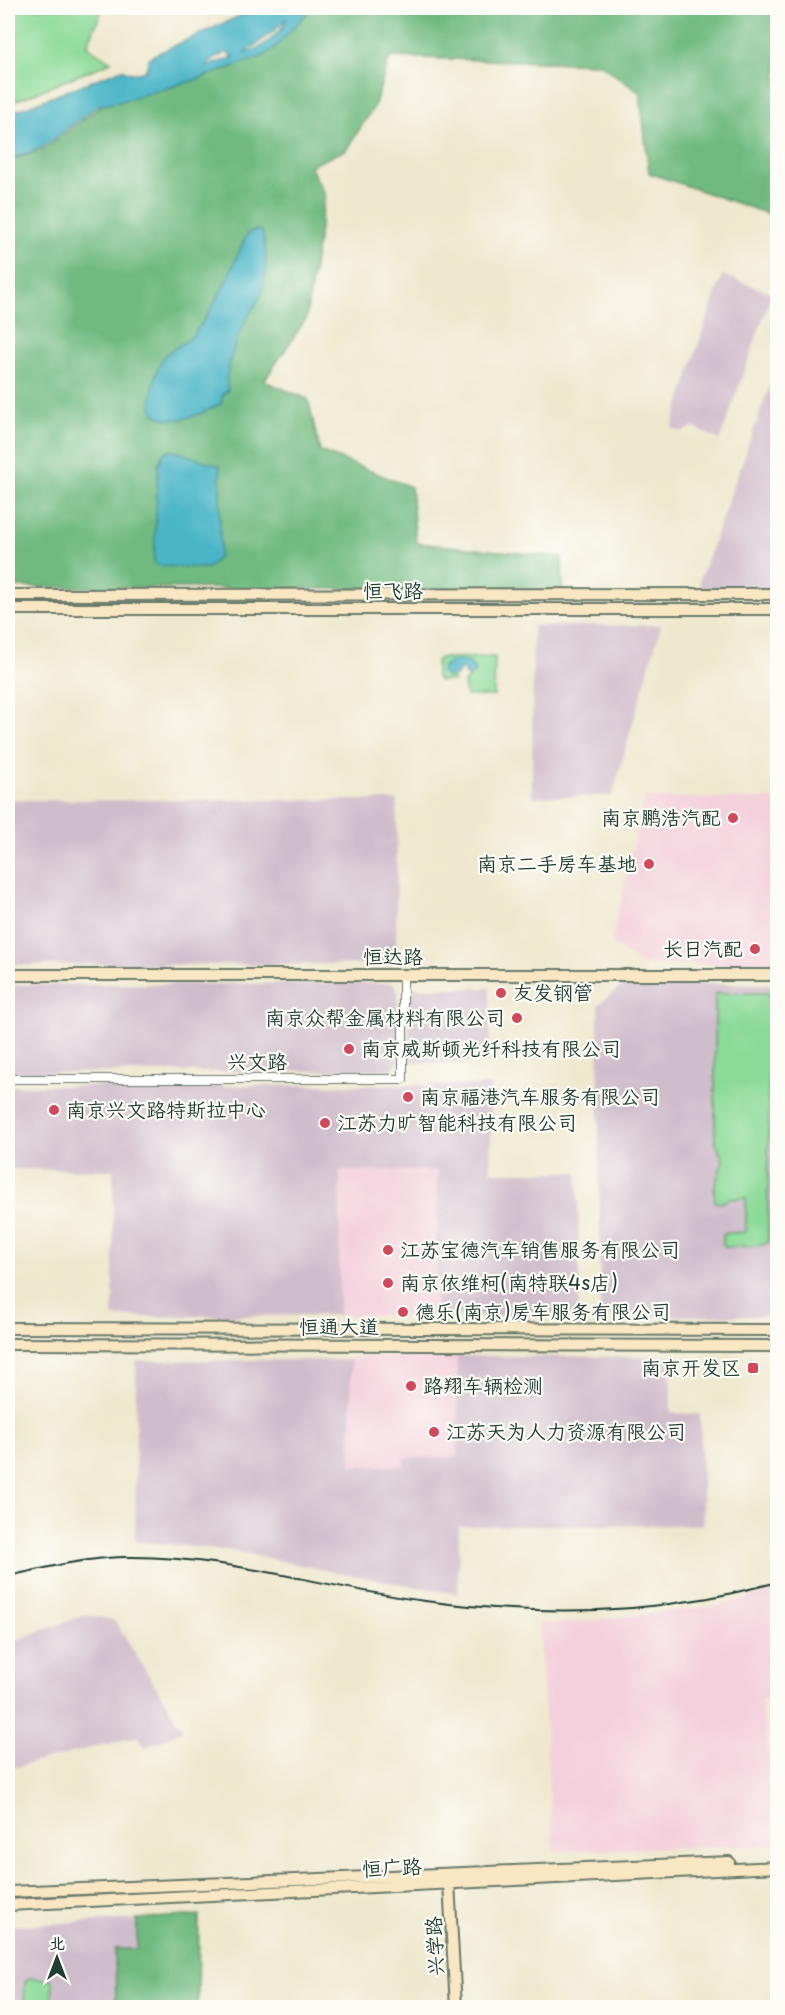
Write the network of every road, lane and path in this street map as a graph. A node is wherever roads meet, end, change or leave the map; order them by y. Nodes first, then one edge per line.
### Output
1 (777, 594) edge
2 (8, 595) edge
3 (8, 609) edge
4 (777, 609) edge
5 (8, 975) edge
6 (403, 975) junction
7 (777, 975) edge
8 (8, 1079) edge
9 (8, 1328) edge
10 (777, 1330) edge
11 (8, 1344) edge
12 (777, 1346) edge
13 (777, 1860) edge
14 (777, 1867) edge
15 (449, 1883) junction
16 (8, 1892) edge
17 (8, 1905) edge
18 (456, 2007) edge

1 - 2 main road, 恒飞路
3 - 4 main road, 恒飞路
5 - 6 main road, 恒达路
6 - 7 main road, 恒达路
6 - 8 street, 兴文路
9 - 10 main road, 恒通大道
11 - 12 main road, 恒通大道
13 - 16 main road, 恒广路
14 - 15 main road, 恒广路
15 - 17 main road, 恒广路
15 - 18 main road, 兴学路

